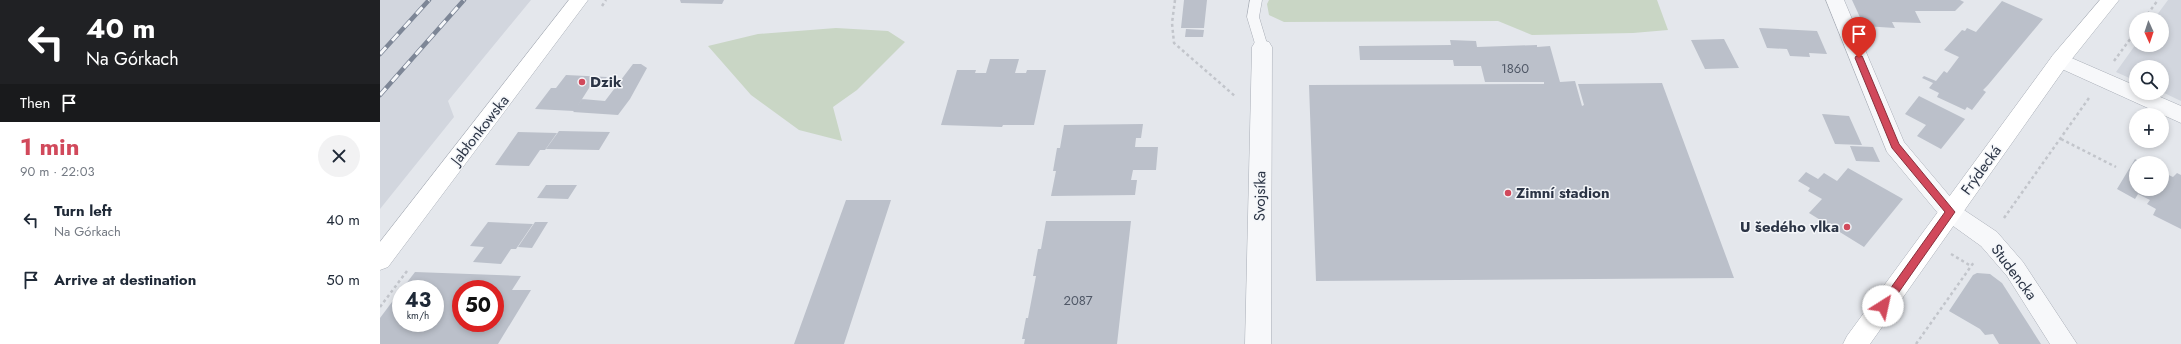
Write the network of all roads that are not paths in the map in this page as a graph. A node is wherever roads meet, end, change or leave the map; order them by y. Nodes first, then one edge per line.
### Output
1 (579, 0) edge
2 (1256, 0) edge
3 (1835, 0) edge
4 (2110, 0) edge
5 (1262, 47) joint
6 (2060, 60) junction
7 (2181, 115) edge
8 (1950, 212) junction
9 (380, 260) edge
10 (1258, 344) edge
11 (1856, 344) edge
12 (2064, 344) edge

1 - 9 main road, Jabłonkowska
2 - 5 lane
3 - 8 street, Studencka
4 - 6 main road, Frýdecká
5 - 10 street, Svojsíka
6 - 7 street
6 - 8 main road, Frýdecká
8 - 11 main road, Frýdecká
8 - 12 street, Studencka

